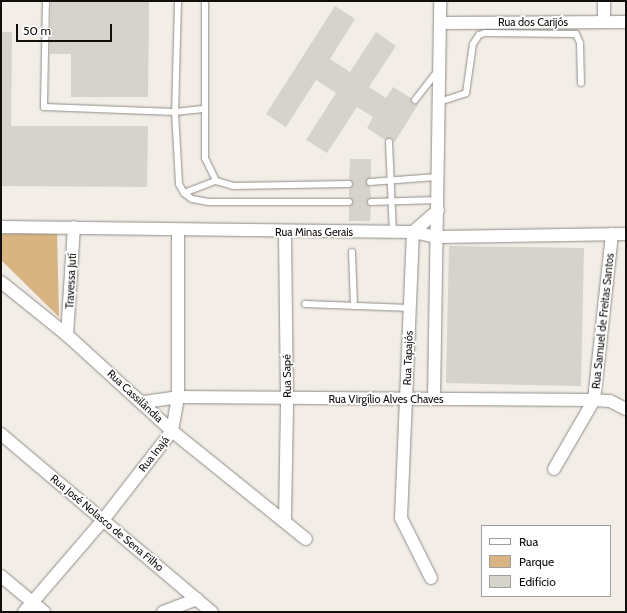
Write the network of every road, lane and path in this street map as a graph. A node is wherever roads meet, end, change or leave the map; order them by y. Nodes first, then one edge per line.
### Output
1 (46, 1) edge
2 (178, 1) edge
3 (205, 1) edge
4 (440, 1) edge
5 (604, 1) edge
6 (604, 22) junction
7 (626, 22) edge
8 (440, 23) junction
9 (439, 70) junction
10 (581, 83) dead end
11 (415, 100) dead end
12 (439, 102) junction
13 (203, 109) junction
14 (175, 112) junction
15 (389, 142) dead end
16 (437, 177) junction
17 (389, 180) junction
18 (216, 181) junction
19 (370, 182) dead end
20 (349, 184) dead end
21 (184, 193) junction
22 (390, 201) junction
23 (349, 202) dead end
24 (371, 202) dead end
25 (438, 205) junction
26 (1, 227) edge
27 (74, 227) junction
28 (178, 232) junction
29 (285, 232) junction
30 (393, 232) junction
31 (413, 232) junction
32 (612, 234) junction
33 (626, 234) edge
34 (437, 237) junction
35 (352, 252) dead end
36 (1, 282) edge
37 (305, 304) dead end
38 (354, 306) junction
39 (410, 308) junction
40 (68, 335) junction
41 (178, 397) junction
42 (287, 399) junction
43 (407, 399) junction
44 (434, 399) junction
45 (594, 400) junction
46 (144, 402) junction
47 (626, 409) edge
48 (172, 431) junction
49 (1, 434) edge
50 (554, 469) dead end
51 (285, 519) junction
52 (103, 520) junction
53 (306, 539) dead end
54 (1, 576) edge
55 (431, 578) dead end
56 (197, 599) junction
57 (32, 602) junction
58 (24, 612) edge
59 (44, 612) edge
60 (164, 612) edge
61 (212, 612) edge

1 - 14 lane
2 - 14 lane
3 - 13 lane
4 - 8 street
5 - 6 street
6 - 7 street, Rua dos Carijós
6 - 8 street, Rua dos Carijós
8 - 9 street
9 - 11 lane
9 - 12 street
10 - 12 lane
12 - 16 street
13 - 14 lane
13 - 18 lane
14 - 21 lane
15 - 17 lane
16 - 17 lane
16 - 25 street
17 - 19 lane
17 - 22 lane
18 - 20 lane
18 - 21 lane
21 - 23 lane
22 - 24 lane
22 - 25 lane
22 - 30 lane
25 - 31 street
25 - 34 street
26 - 27 street, Rua Minas Gerais
27 - 28 street, Rua Minas Gerais
27 - 40 street, Travessa Jutí
28 - 29 street, Rua Minas Gerais
28 - 41 street, Rua Inajá
29 - 30 street, Rua Minas Gerais
29 - 42 street, Rua Sapé
30 - 31 street, Rua Minas Gerais
31 - 34 street, Rua Minas Gerais
31 - 39 street, Rua Tapajós
32 - 33 street, Rua Minas Gerais
32 - 34 street, Rua Minas Gerais
32 - 45 street, Rua Samuel de Freitas Santos
34 - 44 street
35 - 38 lane
36 - 40 street, Rua Cassilândia
37 - 38 lane
38 - 39 lane
39 - 43 street, Rua Tapajós
40 - 46 street, Rua Cassilândia
41 - 42 street, Rua Virgílio Alves Chaves
41 - 46 street, Rua Virgílio Alves Chaves
41 - 48 street, Rua Inajá
42 - 43 street, Rua Virgílio Alves Chaves
42 - 51 street, Rua Sapé
43 - 44 street, Rua Virgílio Alves Chaves
43 - 55 street, Rua Tapajós
44 - 45 street, Rua Virgílio Alves Chaves
45 - 47 street, Rua Virgílio Alves Chaves
45 - 50 street, Rua Samuel de Freitas Santos
46 - 48 street, Rua Cassilândia
48 - 51 street, Rua Cassilândia
48 - 52 street, Rua Inajá
49 - 52 street, Rua José Nolasco de Sena Filho
51 - 53 street, Rua Cassilândia
52 - 56 street, Rua José Nolasco de Sena Filho
52 - 57 street, Rua Inajá
54 - 57 street
56 - 60 street
56 - 61 street, Rua José Nolasco de Sena Filho
57 - 58 street, Rua Inajá
57 - 59 street

